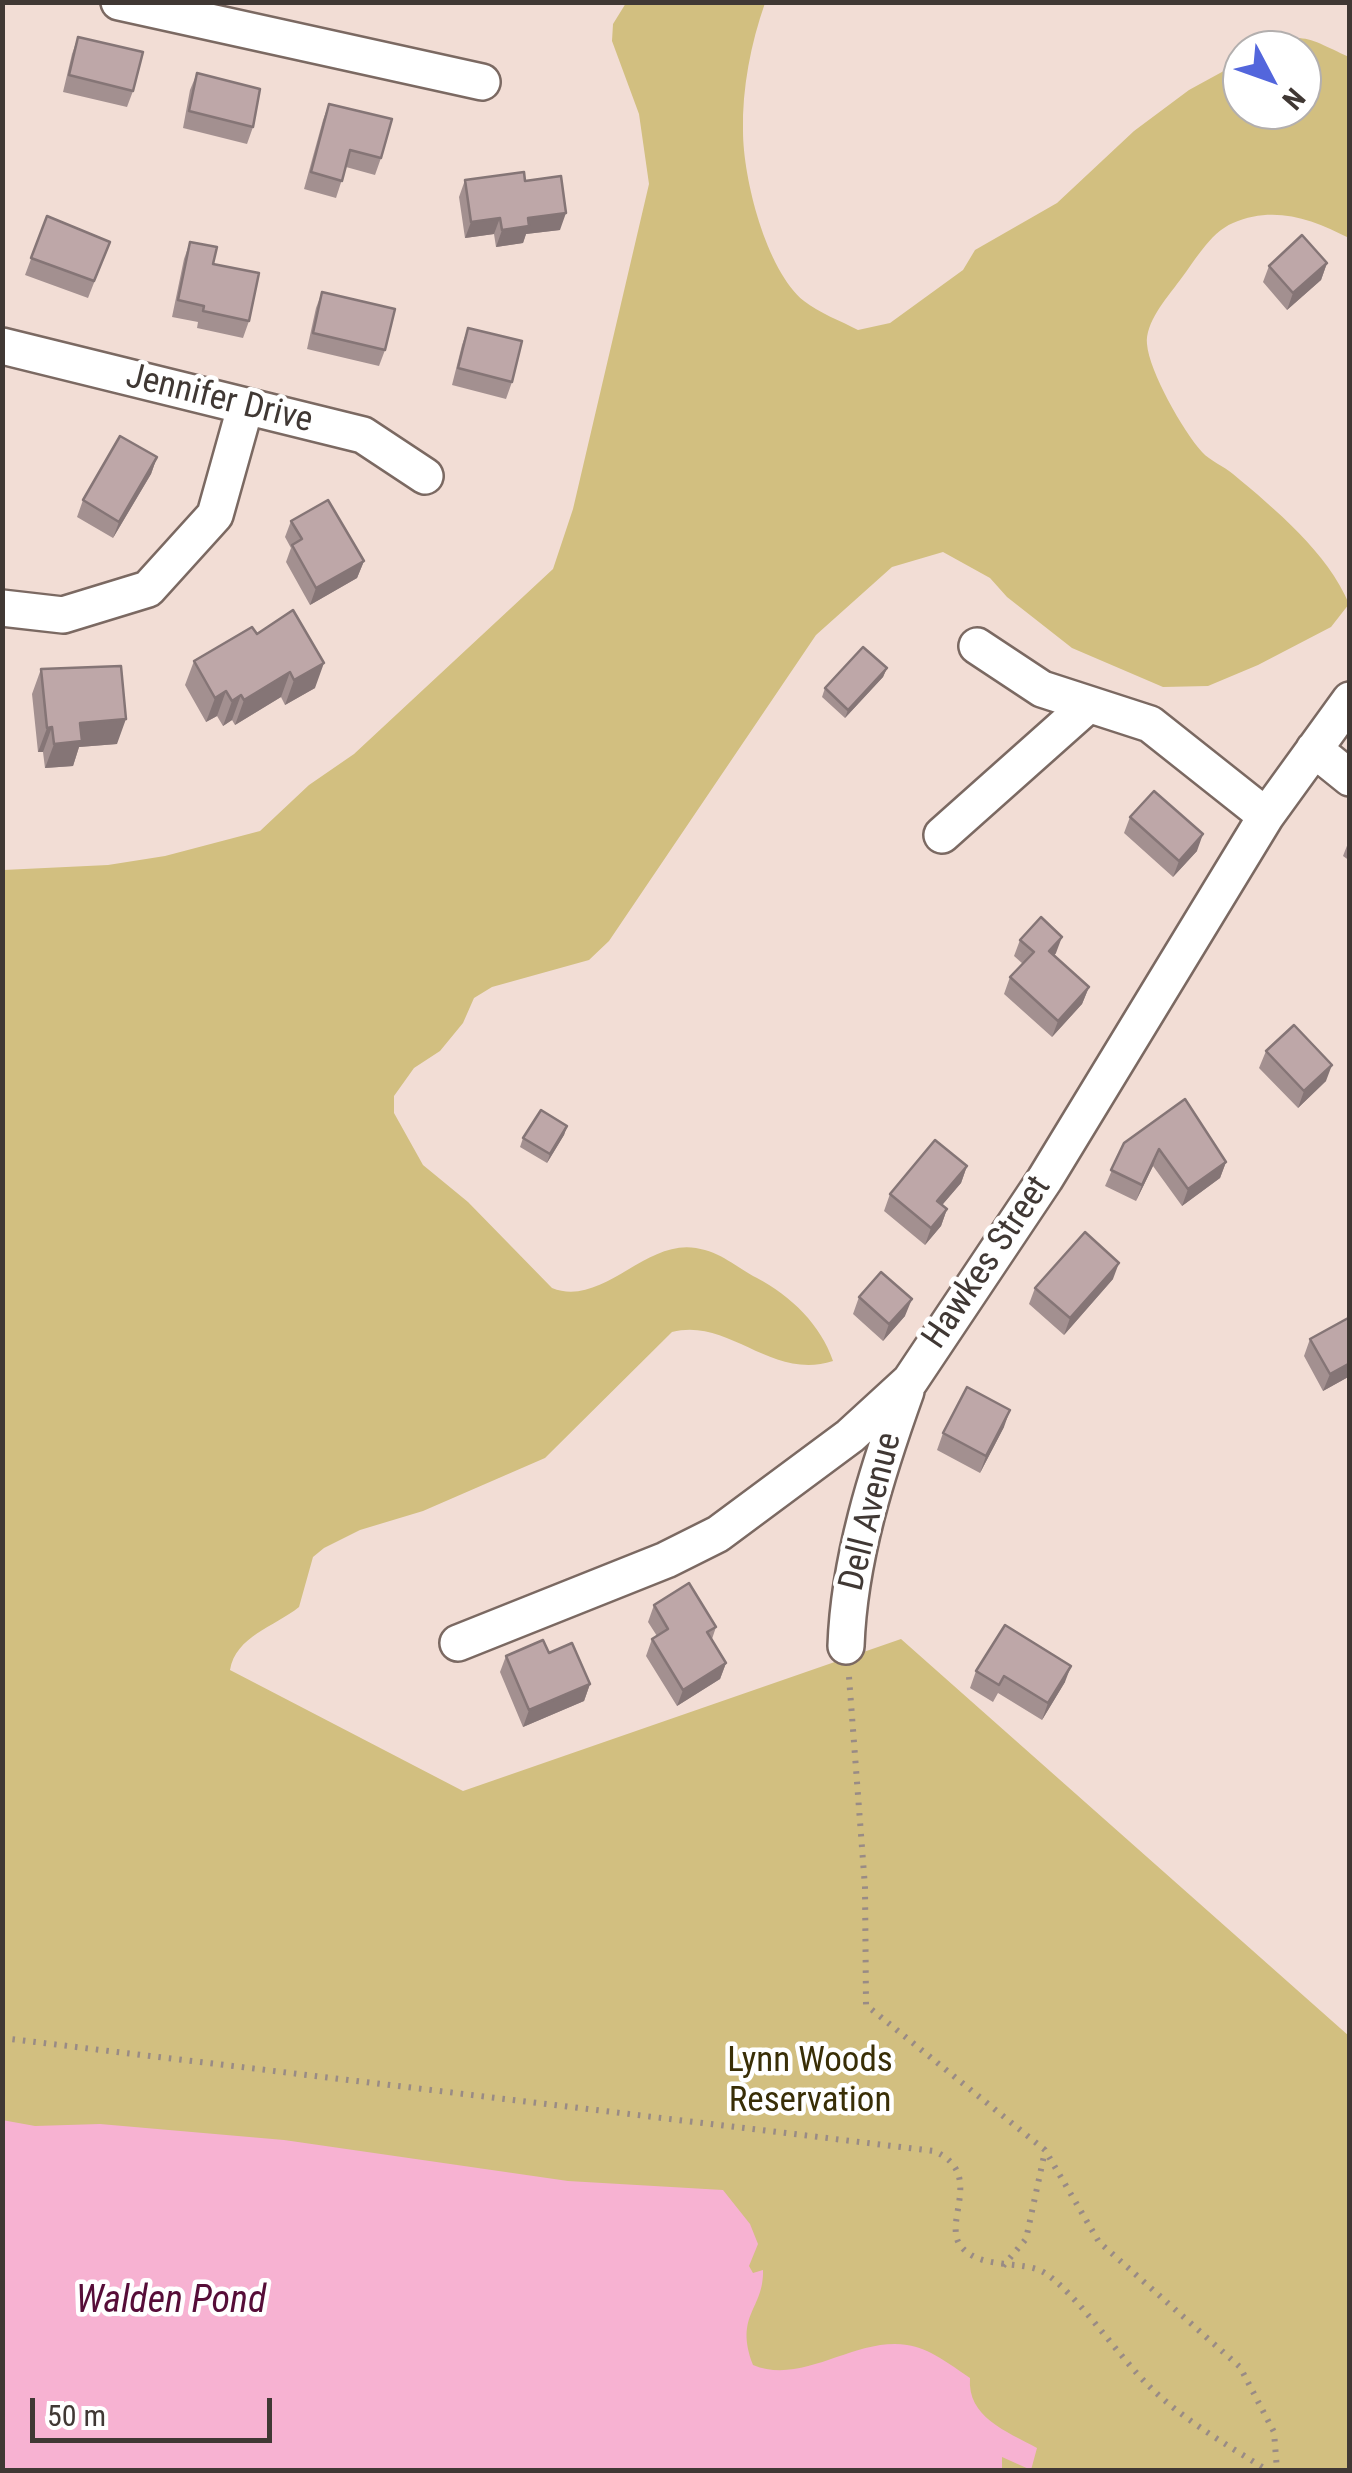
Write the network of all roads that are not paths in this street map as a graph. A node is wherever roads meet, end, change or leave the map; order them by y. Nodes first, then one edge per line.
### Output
1 (119, 2) edge
2 (482, 82) dead end
3 (2, 346) edge
4 (245, 408) junction
5 (425, 476) dead end
6 (2, 608) edge
7 (976, 646) dead end
8 (1350, 700) edge
9 (1088, 705) junction
10 (1314, 748) junction
11 (1350, 778) edge
12 (1266, 816) junction
13 (942, 834) dead end
14 (910, 1381) junction
15 (458, 1643) dead end
16 (846, 1646) road end

1 - 2 street
3 - 4 street, Jennifer Drive
4 - 5 street, Jennifer Drive
4 - 6 street
7 - 9 street
8 - 10 street, Hawkes Street
9 - 12 street
9 - 13 street
10 - 11 street
10 - 12 street, Hawkes Street
12 - 14 street, Hawkes Street
14 - 15 street, Hawkes Street
14 - 16 street, Dell Avenue

